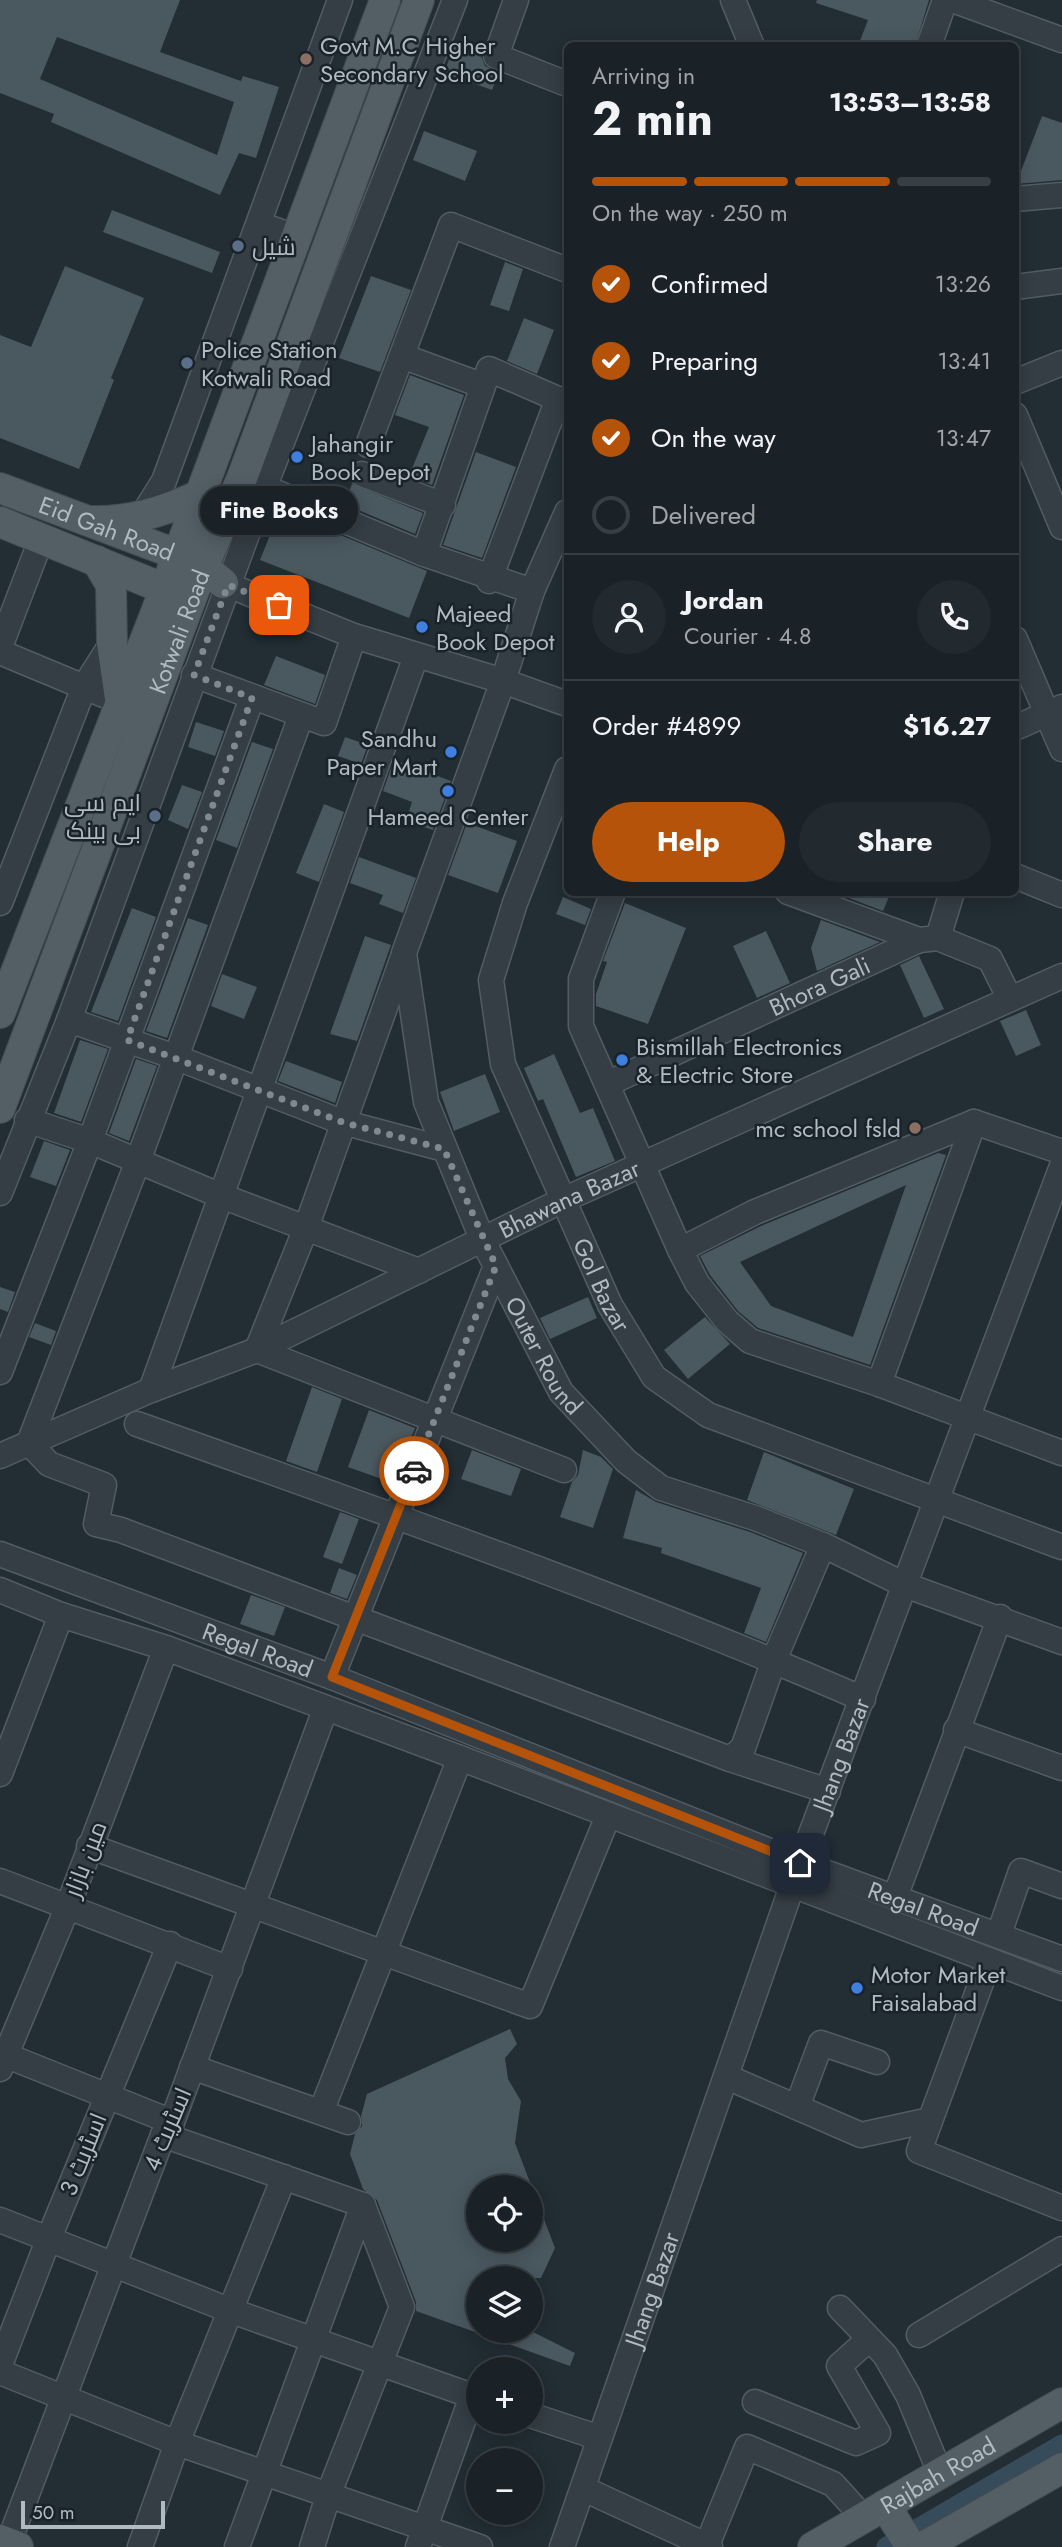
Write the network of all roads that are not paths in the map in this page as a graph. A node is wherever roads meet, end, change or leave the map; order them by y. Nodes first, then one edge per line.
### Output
1 (340, 0) edge
2 (384, 0) edge
3 (419, 0) edge
4 (455, 0) edge
5 (516, 0) edge
6 (733, 0) edge
7 (945, 0) edge
8 (953, 0) edge
9 (1062, 40) edge
10 (749, 42) edge
11 (930, 42) edge
12 (564, 83) edge
13 (1062, 195) edge
14 (1019, 200) edge
15 (259, 223) junction
16 (295, 237) junction
17 (564, 269) edge
18 (1062, 281) edge
19 (1019, 286) edge
20 (402, 356) junction
21 (1062, 363) edge
22 (1019, 380) edge
23 (481, 385) junction
24 (562, 401) edge
25 (1019, 425) edge
26 (368, 445) dead end
27 (362, 474) dead end
28 (164, 481) junction
29 (253, 483) junction
30 (0, 488) edge
31 (198, 496) junction
32 (443, 505) junction
33 (142, 516) junction
34 (564, 519) edge
35 (82, 520) junction
36 (1062, 527) edge
37 (2, 529) edge
38 (42, 537) junction
39 (176, 554) junction
40 (424, 554) junction
41 (97, 561) junction
42 (489, 579) junction
43 (212, 582) junction
44 (165, 589) junction
45 (532, 591) junction
46 (354, 636) junction
47 (112, 643) junction
48 (1019, 646) edge
49 (0, 650) edge
50 (416, 656) junction
51 (194, 675) junction
52 (503, 681) junction
53 (84, 687) junction
54 (252, 698) junction
55 (121, 702) junction
56 (564, 703) edge
57 (1054, 710) edge
58 (301, 716) junction
59 (1019, 726) edge
60 (1062, 749) edge
61 (564, 777) edge
62 (1019, 878) edge
63 (1062, 895) edge
64 (612, 896) edge
65 (800, 896) edge
66 (950, 896) edge
67 (0, 903) edge
68 (928, 939) junction
69 (404, 953) junction
70 (1062, 976) edge
71 (1010, 999) junction
72 (1, 1005) edge
73 (69, 1020) junction
74 (127, 1040) junction
75 (175, 1056) junction
76 (607, 1084) junction
77 (258, 1090) junction
78 (0, 1108) edge
79 (27, 1121) junction
80 (342, 1122) junction
81 (975, 1122) junction
82 (90, 1141) junction
83 (444, 1149) junction
84 (1062, 1152) edge
85 (138, 1161) junction
86 (644, 1164) junction
87 (1062, 1166) edge
88 (0, 1194) edge
89 (219, 1195) junction
90 (564, 1200) junction
91 (306, 1228) junction
92 (482, 1239) junction
93 (680, 1250) junction
94 (496, 1266) junction
95 (419, 1271) junction
96 (257, 1350) junction
97 (0, 1372) edge
98 (879, 1384) junction
99 (151, 1390) junction
100 (968, 1417) junction
101 (435, 1420) junction
102 (137, 1424) dead end
103 (29, 1443) junction
104 (1062, 1453) edge
105 (0, 1456) edge
106 (564, 1470) dead end
107 (938, 1499) junction
108 (396, 1517) junction
109 (823, 1545) junction
110 (1062, 1547) edge
111 (0, 1553) edge
112 (905, 1586) junction
113 (0, 1590) edge
114 (61, 1615) junction
115 (1000, 1618) junction
116 (356, 1619) junction
117 (1062, 1642) edge
118 (166, 1648) junction
119 (774, 1660) junction
120 (332, 1677) junction
121 (863, 1699) junction
122 (325, 1710) junction
123 (956, 1730) junction
124 (460, 1758) junction
125 (730, 1759) junction
126 (1062, 1768) edge
127 (0, 1774) edge
128 (828, 1791) junction
129 (608, 1816) junction
130 (89, 1846) junction
131 (797, 1874) junction
132 (0, 1881) edge
133 (1062, 1886) edge
134 (895, 1896) junction
135 (253, 1903) junction
136 (68, 1906) junction
137 (999, 1934) junction
138 (170, 1944) junction
139 (382, 1953) junction
140 (1062, 1959) edge
141 (989, 1961) junction
142 (230, 1969) junction
143 (1062, 1988) edge
144 (2, 2059) edge
145 (877, 2062) dead end
146 (192, 2067) junction
147 (727, 2077) junction
148 (106, 2095) junction
149 (797, 2107) junction
150 (321, 2112) junction
151 (930, 2120) junction
152 (348, 2122) dead end
153 (168, 2128) junction
154 (284, 2177) junction
155 (363, 2205) junction
156 (1062, 2208) edge
157 (0, 2220) edge
158 (48, 2238) junction
159 (1062, 2249) edge
160 (113, 2264) junction
161 (840, 2308) dead end
162 (229, 2310) junction
163 (919, 2335) dead end
164 (313, 2339) junction
165 (869, 2339) junction
166 (380, 2362) junction
167 (0, 2365) edge
168 (0, 2372) edge
169 (466, 2394) edge
170 (66, 2398) junction
171 (755, 2402) dead end
172 (1062, 2403) edge
173 (543, 2419) edge
174 (466, 2421) edge
175 (600, 2438) junction
176 (177, 2443) junction
177 (1062, 2468) edge
178 (940, 2473) junction
179 (264, 2474) junction
180 (584, 2489) junction
181 (329, 2493) junction
182 (880, 2512) junction
183 (422, 2537) edge
184 (8, 2544) edge
185 (708, 2546) edge
186 (914, 2546) edge
187 (140, 2547) edge
188 (237, 2547) edge
189 (312, 2547) edge
190 (480, 2547) edge
191 (562, 2547) edge
192 (813, 2547) edge

1 - 15 street
2 - 16 main road, Kotwali Road
3 - 29 main road, Kotwali Road
4 - 29 street
5 - 12 street
6 - 10 street
7 - 11 street
8 - 9 street
13 - 14 street
15 - 16 street
15 - 28 street
16 - 31 main road, Kotwali Road
17 - 20 street
18 - 19 street
20 - 23 street
20 - 26 street
21 - 22 street
23 - 24 street
23 - 32 street
24 - 42 street
25 - 36 street
27 - 32 street
28 - 31 street
28 - 33 street
29 - 40 street
29 - 43 main road, Kotwali Road
30 - 35 main road, Eid Gah Road
31 - 33 main road
31 - 39 main road, Kotwali Road
32 - 40 street
33 - 35 main road
34 - 45 street, Outer Round
35 - 39 main road, Eid Gah Road
37 - 38 main road, Eid Gah Road
38 - 41 main road, Eid Gah Road
38 - 49 street
39 - 43 main road, Eid Gah Road
39 - 44 main road, Kotwali Road
40 - 42 street
41 - 44 main road, Eid Gah Road
41 - 47 main road
42 - 45 street
43 - 44 main road, Eid Gah Road
43 - 46 street
43 - 51 street
43 - 78 main road, Kotwali Road
44 - 55 main road, Kotwali Road
45 - 52 street, Outer Round
46 - 50 street
46 - 58 street
47 - 53 street
47 - 55 main road
48 - 57 street
49 - 53 street
50 - 52 street
50 - 77 street
51 - 54 street
51 - 73 street
52 - 56 street
52 - 69 street, Outer Round
53 - 55 street
53 - 67 street
54 - 58 street
54 - 74 street
55 - 72 main road, Kotwali Road
57 - 59 street
57 - 60 street
58 - 75 street
61 - 90 street, Gol Bazar
62 - 63 street
64 - 76 street
65 - 68 street
66 - 68 street
68 - 71 street
68 - 76 street, Bhora Gali
69 - 80 street
69 - 83 street, Outer Round
70 - 71 street, Bhawana Bazar
71 - 86 street, Bhawana Bazar
73 - 74 street
73 - 79 street
74 - 75 street
74 - 82 street
75 - 77 street
75 - 85 street
76 - 86 street
77 - 80 street
77 - 89 street
79 - 82 street
79 - 88 street
80 - 83 street
80 - 91 street
81 - 84 street
81 - 93 street
81 - 98 street
82 - 85 street
82 - 97 street
83 - 92 street, Outer Round
85 - 89 street
85 - 103 street
86 - 90 street, Bhawana Bazar
86 - 93 street
87 - 100 street, Jhang Bazar
89 - 91 street
89 - 99 street
90 - 92 street, Bhawana Bazar
90 - 107 street, Gol Bazar
91 - 95 street
91 - 96 street
92 - 94 street, Outer Round
92 - 95 street, Bhawana Bazar
93 - 98 street
94 - 101 street
94 - 109 street, Outer Round
95 - 96 street, Bhawana Bazar
96 - 99 street, Bhawana Bazar
96 - 101 street
98 - 100 street
99 - 103 street, Bhawana Bazar
100 - 104 street
100 - 107 street, Jhang Bazar
101 - 106 street
101 - 108 street
102 - 108 street
103 - 105 street, Bhawana Bazar
103 - 116 street
107 - 110 street, Gol Bazar
107 - 112 street, Jhang Bazar
108 - 116 street
108 - 119 street
109 - 112 street, Outer Round
109 - 119 street
111 - 120 street, Regal Road
112 - 115 street, Outer Round
112 - 121 street, Jhang Bazar
113 - 114 street, Regal Road
114 - 118 street, Regal Road
114 - 127 street
115 - 117 street, Outer Round
115 - 123 street
116 - 120 street
116 - 125 street
118 - 122 street, Regal Road
118 - 130 street, مین بازار
119 - 121 street
119 - 125 street
120 - 131 street, Regal Road
121 - 128 street, Jhang Bazar
122 - 124 street, Regal Road
122 - 135 street, اسٹریٹ 4
123 - 126 street
123 - 134 street
124 - 129 street, Regal Road
124 - 139 street
125 - 128 street
128 - 131 street, Jhang Bazar
129 - 131 street, Regal Road
129 - 139 street
130 - 135 street
130 - 136 street, مین بازار
131 - 134 street, Regal Road
131 - 141 street, Regal Road
131 - 147 street, Jhang Bazar
132 - 136 street
133 - 137 street
134 - 137 street, Regal Road
135 - 139 street
135 - 142 street, اسٹریٹ 4
136 - 138 street
136 - 144 street, مین بازار
137 - 140 street, Regal Road
138 - 142 street
138 - 148 street, اسٹریٹ 3
139 - 150 street
141 - 143 street, Regal Road
141 - 151 street
142 - 146 street, اسٹریٹ 4
144 - 148 street
145 - 149 street
146 - 150 street
146 - 153 street, اسٹریٹ 4
147 - 149 street
147 - 175 street, Jhang Bazar
148 - 153 street
148 - 158 street, اسٹریٹ 3
149 - 151 street
150 - 152 street
151 - 156 street
153 - 154 street
153 - 160 street, اسٹریٹ 4
154 - 155 street
154 - 162 street
155 - 164 street
155 - 166 street
157 - 158 street
158 - 160 street
158 - 167 street, اسٹریٹ 3
159 - 163 street
160 - 162 street
160 - 170 street, اسٹریٹ 4
161 - 165 street
162 - 164 street
162 - 176 street
164 - 166 street
164 - 179 street
165 - 171 street
165 - 178 street
166 - 169 street
166 - 181 street
168 - 170 street
170 - 176 street
170 - 184 street, اسٹریٹ 4
172 - 178 main road, Rajbah Road
173 - 175 street
174 - 183 street
175 - 180 street, Jhang Bazar
176 - 179 street
176 - 187 street
177 - 186 main road
178 - 182 main road, Rajbah Road
179 - 181 street
179 - 188 street
180 - 185 street
180 - 191 street, Jhang Bazar
181 - 183 street
181 - 189 street
182 - 185 street
182 - 186 main road
182 - 192 main road, Rajbah Road
183 - 190 street

